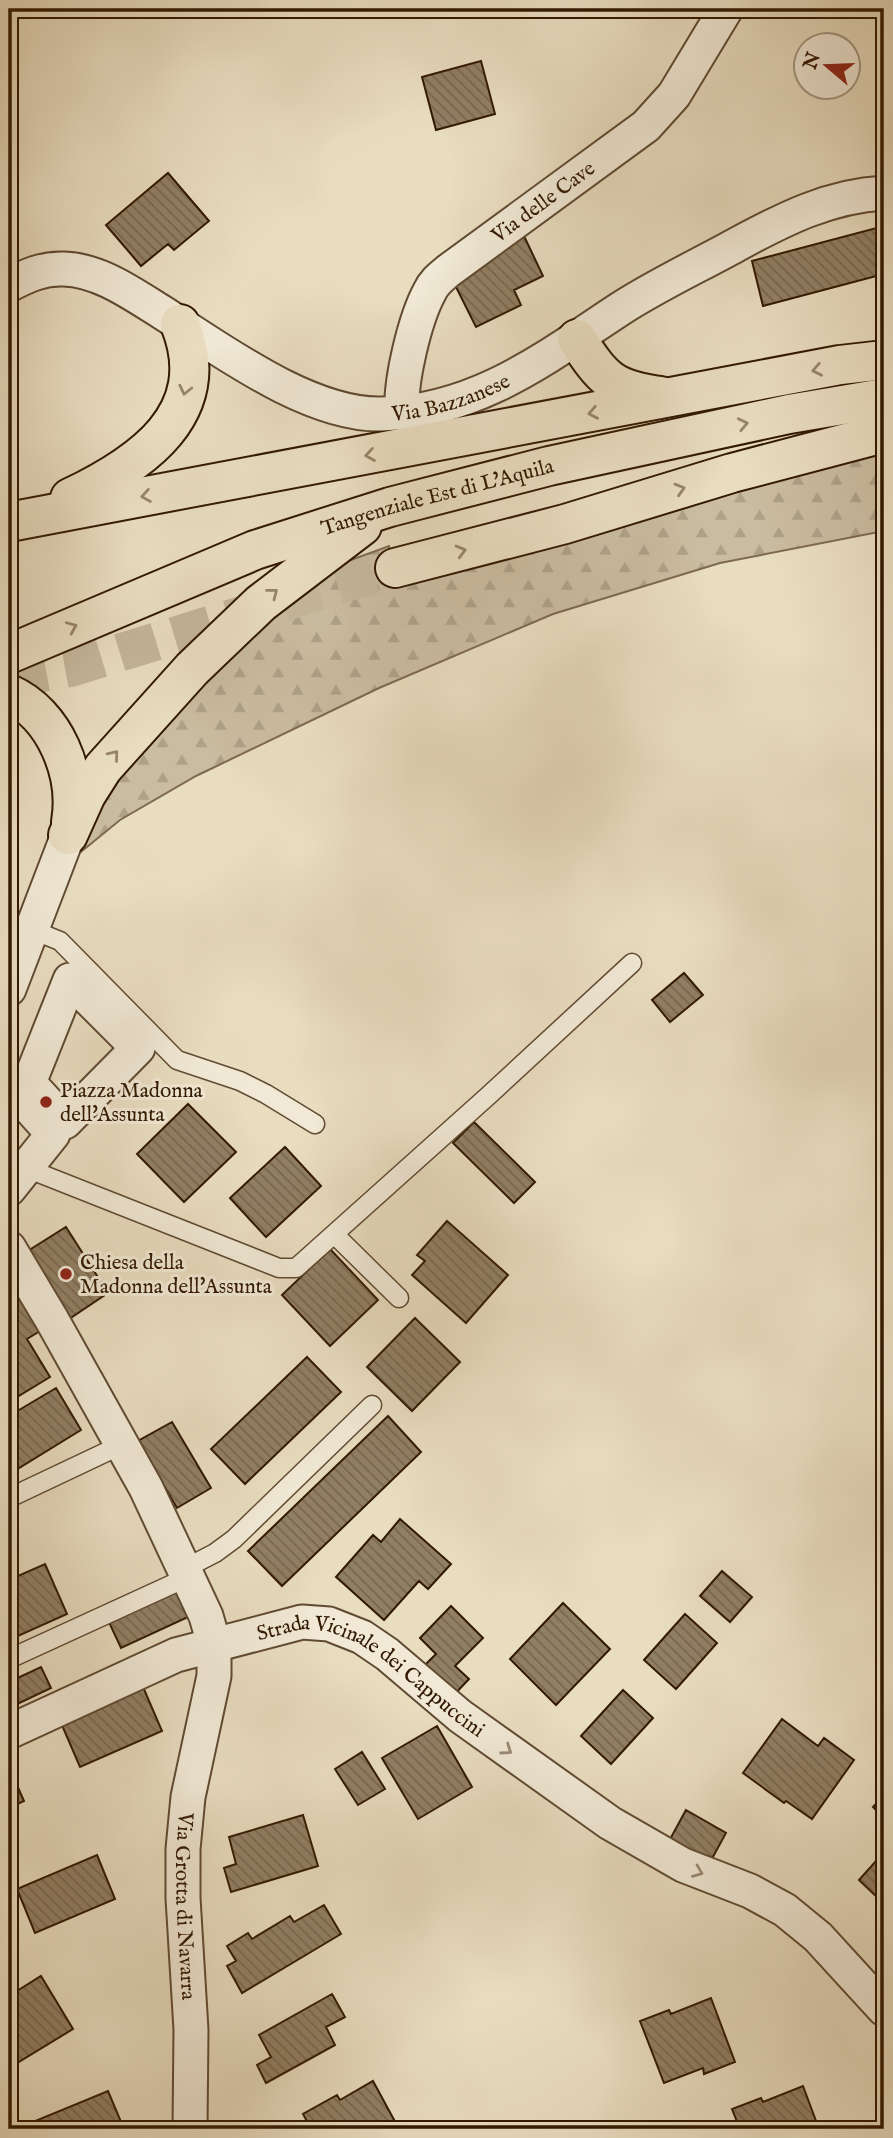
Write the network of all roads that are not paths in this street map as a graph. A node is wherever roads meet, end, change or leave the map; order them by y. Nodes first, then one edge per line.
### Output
1 (726, 9) edge
2 (884, 193) edge
3 (9, 285) edge
4 (180, 324) junction
5 (577, 339) junction
6 (884, 360) edge
7 (673, 398) junction
8 (884, 398) edge
9 (402, 412) junction
10 (884, 432) edge
11 (390, 507) junction
12 (18, 520) edge
13 (395, 568) tunnel mouth
14 (9, 654) edge
15 (9, 694) edge
16 (68, 835) junction
17 (20, 919) edge
18 (632, 963) dead end
19 (9, 989) edge
20 (108, 1004) junction
21 (34, 1103) edge
22 (315, 1125) dead end
23 (17, 1179) edge
24 (335, 1234) junction
25 (9, 1248) edge
26 (399, 1298) dead end
27 (372, 1405) dead end
28 (121, 1445) junction
29 (9, 1497) edge
30 (186, 1573) junction
31 (214, 1644) junction
32 (9, 1659) edge
33 (9, 1732) edge
34 (884, 2009) edge
35 (190, 2129) edge

1 - 9 street, Via delle Cave
2 - 5 street, Via Bazzanese
3 - 4 street, Via Bazzanese
4 - 9 street, Via Bazzanese
4 -> 12 highway
5 - 7 highway
5 - 9 street, Via Bazzanese
6 -> 7 highway
7 -> 12 highway
11 -> 8 highway, Tangenziale Est di L'Aquila
13 -> 10 highway
14 -> 11 highway, Tangenziale Est di L'Aquila
16 -> 11 highway
15 - 16 highway
16 - 17 street
17 - 19 street
17 - 20 lane
18 - 24 lane
20 - 21 street
20 - 21 street
20 - 22 lane
21 - 23 street
23 - 24 lane
24 - 26 lane
25 - 28 street, Strada Vicinale dei Cappuccini
27 - 30 lane
28 - 29 lane
28 - 30 street, Strada Vicinale dei Cappuccini
30 - 31 street, Strada Vicinale dei Cappuccini
30 - 32 lane
31 - 33 street
31 -> 34 street, Strada Vicinale dei Cappuccini
31 - 35 street, Via Grotta di Navarra

